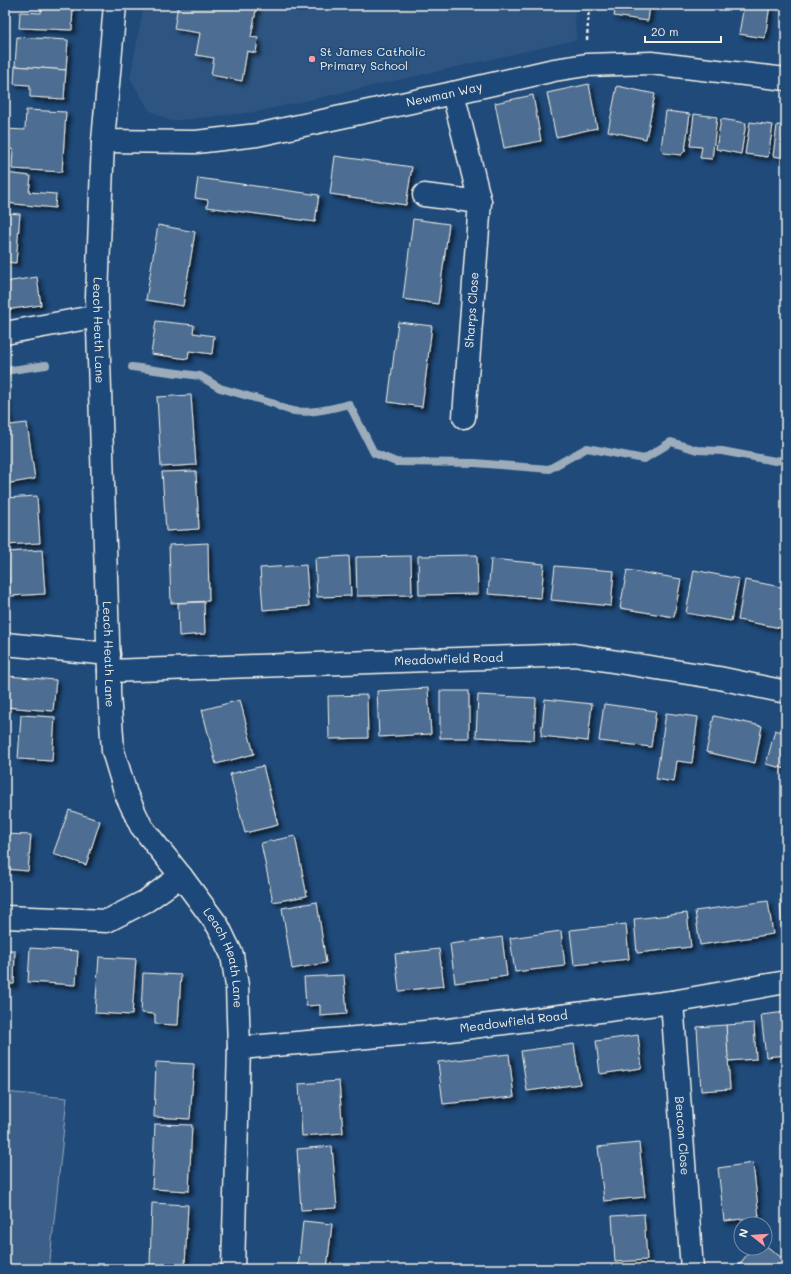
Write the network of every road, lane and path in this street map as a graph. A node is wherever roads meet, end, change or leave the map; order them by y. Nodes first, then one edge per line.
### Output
1 (115, 5) edge
2 (589, 5) edge
3 (586, 65) junction
4 (786, 79) edge
5 (453, 93) junction
6 (103, 141) junction
7 (424, 195) dead end
8 (480, 202) junction
9 (98, 316) junction
10 (5, 333) edge
11 (464, 417) dead end
12 (5, 644) edge
13 (109, 662) junction
14 (786, 692) edge
15 (181, 876) junction
16 (5, 917) edge
17 (786, 982) edge
18 (672, 1002) junction
19 (239, 1048) junction
20 (233, 1269) edge
21 (692, 1269) edge

1 - 6 street, Leach Heath Lane
2 - 3 path
3 - 4 street, Newman Way
3 - 5 street, Newman Way
5 - 6 street, Newman Way
5 - 8 street, Sharps Close
6 - 9 street, Leach Heath Lane
7 - 8 street
8 - 11 street, Sharps Close
9 - 10 street
9 - 13 street, Leach Heath Lane
12 - 13 street, Meadowfield Road
13 - 14 street, Meadowfield Road
13 - 15 street, Leach Heath Lane
15 - 16 street
15 - 19 street, Leach Heath Lane
17 - 18 street, Meadowfield Road
18 - 19 street, Meadowfield Road
18 - 21 street, Beacon Close
19 - 20 street, Leach Heath Lane

